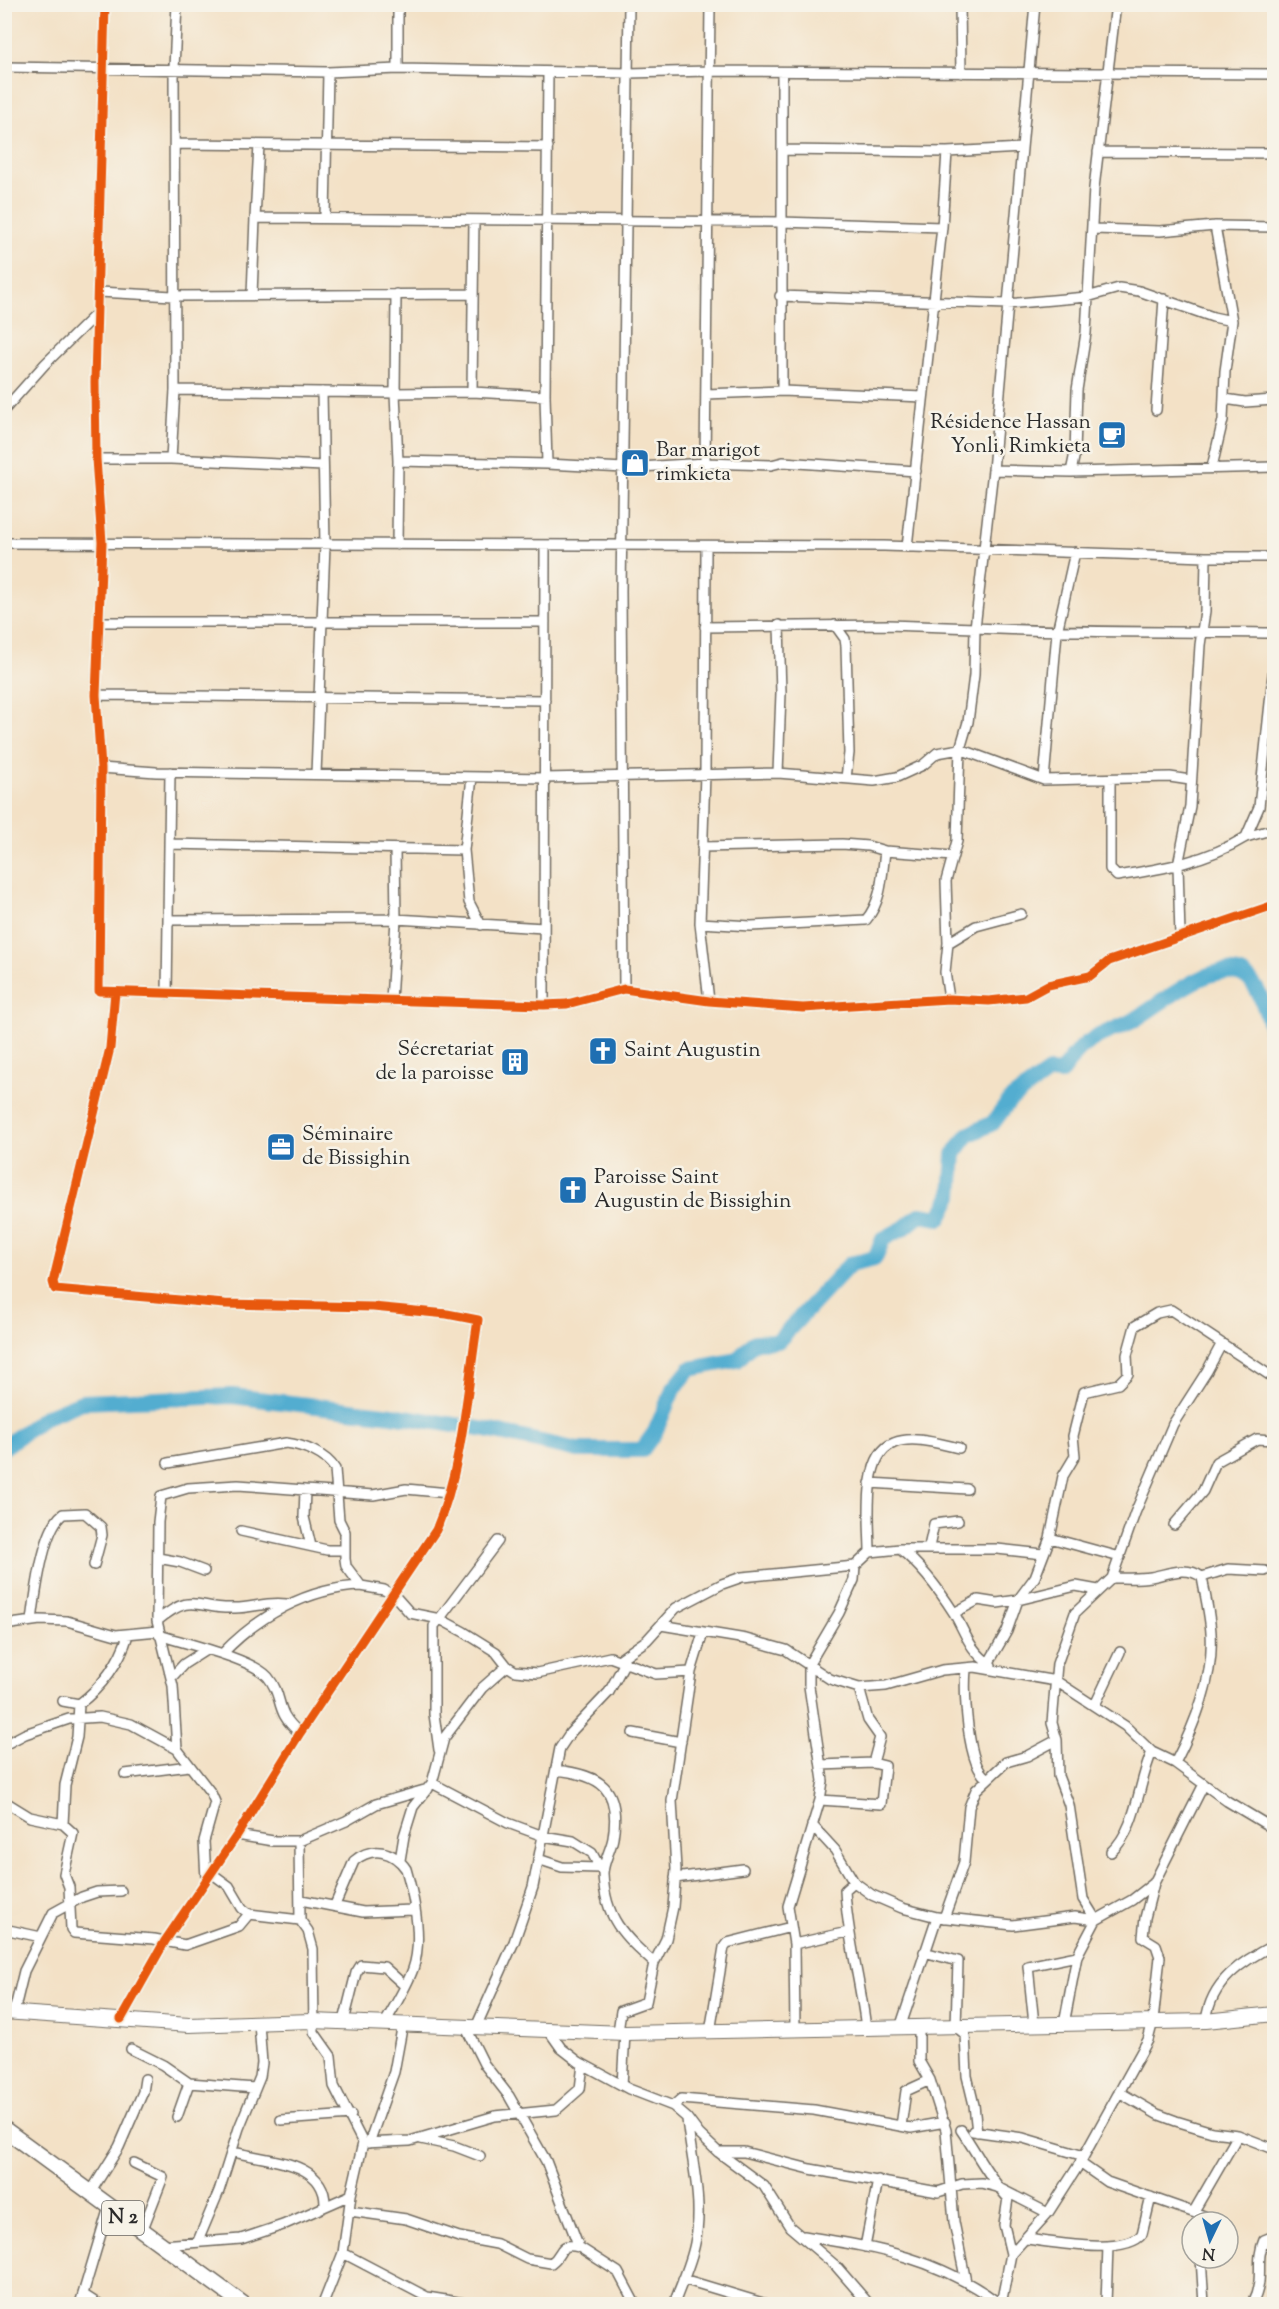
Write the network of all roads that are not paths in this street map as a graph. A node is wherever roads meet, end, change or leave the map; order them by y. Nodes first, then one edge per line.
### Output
1 (105, 4) edge
2 (177, 4) edge
3 (398, 4) edge
4 (629, 4) edge
5 (710, 4) edge
6 (960, 4) edge
7 (1035, 4) edge
8 (1116, 4) edge
9 (4, 67) edge
10 (174, 68) junction
11 (104, 69) junction
12 (398, 69) junction
13 (708, 71) junction
14 (328, 72) junction
15 (548, 72) junction
16 (628, 73) junction
17 (782, 73) junction
18 (961, 73) junction
19 (1029, 74) junction
20 (1106, 74) junction
21 (1275, 74) edge
22 (176, 144) junction
23 (259, 145) junction
24 (326, 145) junction
25 (548, 147) junction
26 (1022, 148) junction
27 (782, 150) junction
28 (947, 152) junction
29 (1098, 152) junction
30 (1275, 153) edge
31 (325, 217) junction
32 (255, 218) junction
33 (474, 220) junction
34 (547, 220) junction
35 (627, 221) junction
36 (708, 222) junction
37 (781, 222) junction
38 (1215, 226) junction
39 (942, 227) junction
40 (1275, 227) edge
41 (1093, 229) junction
42 (99, 292) junction
43 (396, 294) junction
44 (472, 294) junction
45 (173, 296) junction
46 (252, 296) junction
47 (780, 296) junction
48 (1087, 297) junction
49 (1164, 299) junction
50 (933, 300) junction
51 (1007, 304) junction
52 (96, 314) junction
53 (1232, 321) junction
54 (176, 390) junction
55 (782, 391) junction
56 (322, 392) junction
57 (472, 392) junction
58 (395, 393) junction
59 (706, 394) junction
60 (545, 396) junction
61 (923, 397) junction
62 (1225, 399) junction
63 (1275, 400) edge
64 (4, 410) edge
65 (1156, 410) dead end
66 (96, 459) junction
67 (171, 459) junction
68 (398, 462) junction
69 (705, 463) junction
70 (547, 464) junction
71 (323, 466) junction
72 (1212, 467) junction
73 (1275, 467) edge
74 (624, 468) junction
75 (993, 470) junction
76 (916, 471) junction
77 (1071, 472) junction
78 (102, 542) junction
79 (4, 543) edge
80 (325, 545) junction
81 (397, 545) junction
82 (545, 546) junction
83 (623, 547) junction
84 (706, 547) junction
85 (907, 547) junction
86 (982, 548) junction
87 (1074, 552) junction
88 (1206, 557) junction
89 (1275, 557) edge
90 (100, 622) junction
91 (545, 622) junction
92 (322, 624) junction
93 (779, 625) junction
94 (835, 625) junction
95 (705, 627) junction
96 (975, 628) junction
97 (1201, 631) junction
98 (1057, 632) junction
99 (1275, 633) edge
100 (1275, 665) edge
101 (96, 695) junction
102 (319, 698) junction
103 (545, 700) junction
104 (960, 749) junction
105 (101, 768) junction
106 (171, 772) junction
107 (778, 773) junction
108 (316, 774) junction
109 (705, 774) junction
110 (622, 776) junction
111 (472, 777) junction
112 (544, 778) junction
113 (846, 778) junction
114 (1110, 779) junction
115 (1044, 780) junction
116 (1190, 780) junction
117 (1275, 829) edge
118 (1246, 837) junction
119 (170, 844) junction
120 (702, 847) junction
121 (395, 849) junction
122 (464, 850) junction
123 (885, 852) junction
124 (953, 856) junction
125 (1178, 865) junction
126 (1275, 905) edge
127 (1021, 914) dead end
128 (396, 919) junction
129 (168, 920) junction
130 (700, 923) junction
131 (481, 925) junction
132 (544, 928) junction
133 (1180, 936) junction
134 (948, 943) junction
135 (624, 989) junction
136 (115, 992) junction
137 (167, 994) junction
138 (950, 999) junction
139 (391, 1001) junction
140 (709, 1001) junction
141 (544, 1005) junction
142 (1221, 1345) junction
143 (1275, 1378) edge
144 (1275, 1440) edge
145 (959, 1448) dead end
146 (168, 1463) dead end
147 (870, 1483) junction
148 (967, 1489) dead end
149 (305, 1490) junction
150 (338, 1493) junction
151 (449, 1493) junction
152 (958, 1521) dead end
153 (1174, 1525) dead end
154 (241, 1531) dead end
155 (1050, 1538) junction
156 (498, 1541) dead end
157 (311, 1546) junction
158 (929, 1547) junction
159 (900, 1549) junction
160 (344, 1550) junction
161 (870, 1552) junction
162 (1043, 1554) junction
163 (1120, 1557) junction
164 (158, 1558) junction
165 (94, 1565) dead end
166 (855, 1566) junction
167 (204, 1571) dead end
168 (1264, 1571) dead end
169 (1202, 1577) junction
170 (1112, 1578) junction
171 (361, 1586) junction
172 (1098, 1590) junction
173 (394, 1595) junction
174 (1018, 1600) junction
175 (286, 1604) junction
176 (954, 1613) junction
177 (440, 1619) junction
178 (32, 1621) junction
179 (4, 1625) edge
180 (661, 1625) junction
181 (158, 1629) junction
182 (703, 1632) junction
183 (128, 1635) junction
184 (206, 1650) junction
185 (1120, 1653) dead end
186 (222, 1654) junction
187 (622, 1660) junction
188 (809, 1664) junction
189 (988, 1664) junction
190 (507, 1666) junction
191 (966, 1669) junction
192 (998, 1669) junction
193 (691, 1672) junction
194 (171, 1678) junction
195 (1056, 1681) junction
196 (859, 1688) junction
197 (63, 1701) dead end
198 (79, 1704) junction
199 (1095, 1705) junction
200 (78, 1718) junction
201 (633, 1732) dead end
202 (300, 1733) junction
203 (1057, 1740) junction
204 (681, 1742) junction
205 (4, 1745) edge
206 (177, 1749) junction
207 (439, 1750) junction
208 (1152, 1752) junction
209 (873, 1763) junction
210 (1175, 1763) junction
211 (189, 1766) junction
212 (821, 1766) junction
213 (556, 1770) junction
214 (125, 1774) dead end
215 (987, 1778) junction
216 (1204, 1784) junction
217 (430, 1786) junction
218 (820, 1800) junction
219 (4, 1801) edge
220 (63, 1824) junction
221 (812, 1825) junction
222 (1275, 1829) edge
223 (237, 1835) junction
224 (543, 1836) junction
225 (299, 1841) junction
226 (1111, 1852) dead end
227 (538, 1859) junction
228 (400, 1860) junction
229 (743, 1869) dead end
230 (602, 1870) junction
231 (208, 1875) junction
232 (675, 1878) junction
233 (854, 1882) junction
234 (1154, 1883) junction
235 (121, 1891) dead end
236 (301, 1900) junction
237 (70, 1901) junction
238 (335, 1905) junction
239 (413, 1910) junction
240 (249, 1914) junction
241 (941, 1917) junction
242 (300, 1920) junction
243 (1096, 1920) junction
244 (791, 1927) junction
245 (4, 1929) edge
246 (848, 1932) junction
247 (41, 1937) junction
248 (165, 1941) junction
249 (794, 1944) junction
250 (1275, 1944) edge
251 (924, 1952) junction
252 (1077, 1956) junction
253 (654, 1964) junction
254 (405, 1986) junction
255 (9, 2012) edge
256 (1275, 2014) edge
257 (121, 2019) junction
258 (312, 2021) junction
259 (344, 2021) junction
260 (1154, 2021) junction
261 (1206, 2021) junction
262 (259, 2023) junction
263 (386, 2023) junction
264 (403, 2023) junction
265 (1034, 2024) junction
266 (1064, 2024) junction
267 (956, 2026) junction
268 (470, 2027) junction
269 (919, 2027) junction
270 (900, 2028) junction
271 (866, 2029) junction
272 (549, 2031) junction
273 (795, 2031) junction
274 (622, 2032) junction
275 (710, 2032) junction
276 (131, 2049) dead end
277 (583, 2064) junction
278 (145, 2079) dead end
279 (930, 2080) junction
280 (189, 2083) junction
281 (622, 2085) junction
282 (255, 2088) junction
283 (1119, 2092) junction
284 (673, 2106) junction
285 (517, 2113) junction
286 (351, 2115) junction
287 (177, 2117) dead end
288 (687, 2118) junction
289 (281, 2120) dead end
290 (901, 2126) junction
291 (945, 2126) junction
292 (4, 2129) edge
293 (961, 2130) junction
294 (977, 2132) junction
295 (1238, 2135) junction
296 (418, 2138) junction
297 (366, 2143) junction
298 (1275, 2150) edge
299 (234, 2152) junction
300 (718, 2152) junction
301 (480, 2156) dead end
302 (1082, 2159) junction
303 (134, 2163) dead end
304 (878, 2180) junction
305 (998, 2187) junction
306 (952, 2189) junction
307 (90, 2193) junction
308 (351, 2195) junction
309 (1151, 2197) junction
310 (325, 2205) junction
311 (109, 2207) junction
312 (1191, 2210) edge
313 (1195, 2210) edge
314 (350, 2211) junction
315 (1048, 2213) junction
316 (142, 2231) junction
317 (802, 2235) junction
318 (1275, 2236) edge
319 (1026, 2240) junction
320 (198, 2241) junction
321 (161, 2245) junction
322 (1108, 2246) junction
323 (579, 2247) junction
324 (865, 2247) junction
325 (343, 2253) junction
326 (1011, 2254) junction
327 (1202, 2270) edge
328 (683, 2279) junction
329 (966, 2282) junction
330 (82, 2300) edge
331 (98, 2304) edge
332 (243, 2304) edge
333 (323, 2304) edge
334 (470, 2304) edge
335 (636, 2304) edge
336 (674, 2304) edge
337 (766, 2304) edge
338 (869, 2304) edge
339 (1000, 2304) edge
340 (1106, 2304) edge
341 (1204, 2304) edge
342 (1252, 2304) edge

1 - 11 street
2 - 10 street
3 - 12 street
4 - 16 street
5 - 13 street
6 - 18 street
7 - 19 street
8 - 20 street
9 - 11 street
10 - 11 street
10 - 14 street
10 - 22 street
11 - 42 street
12 - 14 street
12 - 15 street
13 - 16 street
13 - 17 street
13 - 36 street
14 - 24 street
15 - 16 street
15 - 25 street
16 - 35 street
17 - 18 street
17 - 27 street
18 - 19 street
19 - 20 street
19 - 26 street
20 - 21 street
20 - 29 street
22 - 23 street
22 - 45 street
23 - 24 street
23 - 32 street
24 - 25 street
24 - 31 street
25 - 34 street
26 - 28 street
26 - 51 street
27 - 28 street
27 - 37 street
28 - 39 street
29 - 30 street
29 - 41 street
31 - 32 street
31 - 33 street
32 - 46 street
33 - 34 street
33 - 44 street
34 - 35 street
34 - 60 street
35 - 36 street
35 - 74 street
36 - 37 street
36 - 59 street
37 - 39 street
37 - 47 street
38 - 40 street
38 - 41 street
38 - 53 street
39 - 50 street
41 - 48 street
42 - 45 street
42 - 52 street
43 - 44 street
43 - 46 street
43 - 58 street
44 - 57 street
45 - 46 street
45 - 54 street
47 - 50 street
47 - 55 street
48 - 49 street
48 - 51 street
48 - 77 street
49 - 53 street
49 - 65 street
50 - 51 street
50 - 61 street
51 - 75 street
52 - 64 street
52 - 66 street
53 - 62 street
54 - 56 street
54 - 67 street
55 - 59 street
55 - 61 street
56 - 58 street
56 - 71 street
57 - 58 street
57 - 60 street
58 - 68 street
59 - 69 street
60 - 70 street
61 - 76 street
62 - 63 street
62 - 72 street
66 - 67 street
66 - 78 street
67 - 71 street
68 - 70 street
68 - 81 street
69 - 74 street
69 - 76 street
70 - 74 street
71 - 80 street
72 - 73 street
72 - 77 street
74 - 83 street
75 - 77 street
75 - 86 street
76 - 85 street
78 - 79 street
78 - 80 street
78 - 90 street
80 - 81 street
80 - 92 street
81 - 82 street
82 - 83 street
82 - 91 street
83 - 84 street
83 - 110 street
84 - 85 street
84 - 95 street
85 - 86 street
86 - 87 street
86 - 96 street
87 - 88 street
87 - 98 street
88 - 89 street
88 - 97 street
90 - 92 street
90 - 101 street
91 - 92 street
91 - 103 street
92 - 102 street
93 - 94 street
93 - 95 street
93 - 107 street
94 - 96 street
94 - 113 street
95 - 109 street
96 - 98 street
96 - 104 street
97 - 98 street
97 - 99 street
97 - 116 street
98 - 115 street
100 - 118 street
101 - 102 street
101 - 105 street
102 - 103 street
102 - 108 street
103 - 112 street
104 - 113 street
104 - 115 street
104 - 124 street
105 - 106 street
105 - 136 street
106 - 108 street
106 - 119 street
107 - 109 street
107 - 113 street
108 - 111 street
109 - 110 street
109 - 120 street
110 - 112 street
110 - 135 street
111 - 112 street
111 - 122 street
112 - 132 street
114 - 115 street
114 - 116 street
114 - 125 street
116 - 125 street
117 - 118 street
118 - 125 street
119 - 121 street
119 - 129 street
120 - 123 street
120 - 130 street
121 - 122 street
121 - 128 street
122 - 131 street
123 - 124 street
123 - 130 street
124 - 134 street
125 - 133 street
126 - 133 street
127 - 134 street
128 - 129 street
128 - 131 street
128 - 139 street
129 - 137 street
130 - 140 street
131 - 132 street
132 - 141 street
133 - 138 street
134 - 138 street
135 - 140 street
135 - 141 street
136 - 137 street
136 - 151 street
137 - 139 street
138 - 140 street
139 - 141 street
142 - 143 street
142 - 155 street
142 - 163 street
144 - 153 street
145 - 147 street
146 - 150 street
147 - 148 street
147 - 161 street
149 - 150 street
149 - 157 street
149 - 164 street
150 - 151 street
150 - 160 street
151 - 173 street
152 - 158 street
154 - 157 street
155 - 162 street
155 - 163 street
156 - 177 street
157 - 160 street
158 - 159 street
158 - 162 street
159 - 161 street
159 - 176 street
160 - 171 street
161 - 166 street
162 - 174 street
163 - 170 street
164 - 167 street
164 - 181 street
165 - 178 street
166 - 180 street
166 - 188 street
168 - 169 street
169 - 170 street
169 - 210 street
170 - 172 street
171 - 173 street
171 - 175 street
172 - 174 street
172 - 195 street
173 - 177 street
173 - 202 street
174 - 176 street
174 - 189 street
175 - 181 street
175 - 186 street
176 - 189 street
177 - 190 street
177 - 207 street
178 - 179 street
178 - 183 street
180 - 182 street
180 - 187 street
181 - 183 street
181 - 184 street
181 - 194 street
182 - 188 street
182 - 193 street
183 - 198 street
184 - 186 street
184 - 194 street
185 - 199 street
186 - 202 street
187 - 190 street
187 - 193 street
187 - 213 street
188 - 196 street
188 - 212 street
189 - 192 street
190 - 207 street
191 - 192 street
191 - 196 street
191 - 215 street
192 - 195 street
193 - 204 street
194 - 206 street
195 - 199 street
195 - 203 street
196 - 209 street
197 - 198 street
198 - 200 street
199 - 208 street
200 - 205 street
200 - 206 street
200 - 220 street
201 - 204 street
202 - 223 street
203 - 215 street
203 - 243 street
204 - 232 street
206 - 211 street
207 - 217 street
208 - 210 street
208 - 226 street
209 - 212 street
209 - 218 street
210 - 216 street
211 - 214 street
211 - 231 street
212 - 218 street
213 - 224 street
213 - 230 street
215 - 241 street
216 - 222 street
216 - 234 street
217 - 224 street
217 - 225 street
217 - 228 street
218 - 221 street
219 - 220 street
220 - 237 street
221 - 233 street
221 - 244 street
223 - 225 street
223 - 231 street
224 - 227 street
224 - 230 street
225 - 236 street
227 - 230 street
227 - 268 street
228 - 238 street
228 - 239 street
229 - 232 street
230 - 253 street
231 - 240 street
231 - 248 street
232 - 253 street
233 - 241 street
233 - 246 street
234 - 243 street
234 - 260 street
235 - 237 street
236 - 238 street
236 - 242 street
237 - 247 street
237 - 248 street
238 - 239 street
239 - 254 street
240 - 242 street
240 - 248 street
241 - 243 street
241 - 251 street
242 - 258 street
243 - 252 street
244 - 249 street
244 - 275 street
245 - 247 street
246 - 249 street
246 - 271 street
247 - 255 street
248 - 257 street
249 - 273 street
250 - 261 street
251 - 267 street
251 - 270 street
252 - 265 street
252 - 266 street
253 - 274 street
254 - 259 street
254 - 263 street
255 - 257 street
256 - 261 street
257 - 262 street
258 - 259 street
258 - 262 street
258 - 286 street
259 - 263 street
260 - 261 street
260 - 266 street
260 - 283 street
262 - 282 street
263 - 264 street
264 - 268 street
264 - 297 street
265 - 266 street
265 - 267 street
267 - 269 street
267 - 294 street
268 - 272 street
268 - 285 street
269 - 270 street
269 - 279 street
270 - 271 street
271 - 273 street
272 - 274 street
272 - 277 street
273 - 275 street
274 - 275 street
274 - 281 street
276 - 280 street
277 - 281 street
277 - 285 street
278 - 307 street
279 - 290 street
279 - 291 street
280 - 282 street
280 - 287 street
281 - 284 street
282 - 299 street
283 - 295 street
283 - 302 street
284 - 288 street
284 - 290 street
285 - 296 street
285 - 323 street
286 - 289 street
286 - 297 street
288 - 300 street
288 - 328 street
290 - 291 street
291 - 293 street
291 - 306 street
292 - 307 main road, N 2
293 - 294 street
293 - 305 street
294 - 302 street
295 - 298 street
295 - 313 street
296 - 297 street
296 - 301 street
297 - 308 street
299 - 310 street
299 - 320 street
300 - 304 street
300 - 317 street
302 - 309 street
302 - 315 street
303 - 316 street
304 - 306 street
304 - 324 street
305 - 306 street
305 - 315 street
305 - 326 street
306 - 329 street
307 - 311 main road, N 2
308 - 310 street
308 - 314 street
309 - 312 street
309 - 322 street
310 - 320 street
311 - 316 main road, N 2
311 - 330 street
314 - 323 street
314 - 325 street
315 - 319 street
316 - 321 main road, N 2
317 - 324 street
317 - 338 street
318 - 342 street
319 - 322 street
319 - 326 street
320 - 321 street
321 - 332 main road, N 2
322 - 340 street
323 - 335 street
324 - 329 street
325 - 333 street
325 - 334 street
326 - 339 street
327 - 341 street
328 - 336 street
328 - 337 street
329 - 339 street
330 - 331 street

